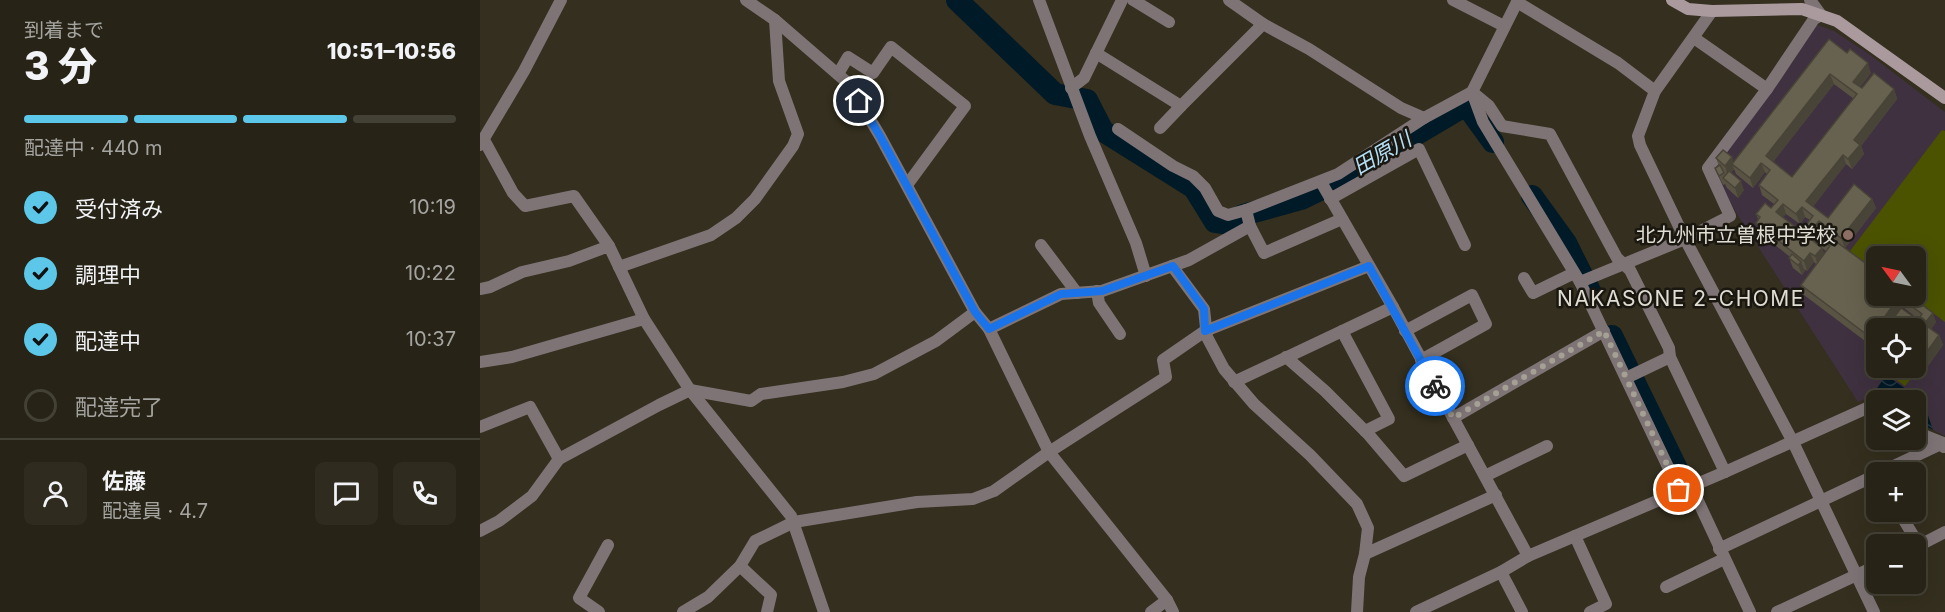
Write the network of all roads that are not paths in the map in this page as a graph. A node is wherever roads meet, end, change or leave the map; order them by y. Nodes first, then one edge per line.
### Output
1 (561, 0) edge
2 (746, 0) edge
3 (1039, 0) edge
4 (1122, 0) edge
5 (1133, 0) edge
6 (1230, 0) edge
7 (1453, 0) edge
8 (1672, 0) edge
9 (1810, 0) edge
10 (1517, 1) edge
11 (1712, 10) junction
12 (1821, 15) junction
13 (775, 20) junction
14 (1169, 22) dead end
15 (1263, 24) junction
16 (1504, 26) junction
17 (1694, 38) junction
18 (1096, 53) junction
19 (838, 74) junction
20 (1071, 88) junction
21 (1767, 89) junction
22 (1655, 91) junction
23 (1472, 93) junction
24 (1945, 98) edge
25 (1181, 106) junction
26 (1424, 118) junction
27 (1160, 128) dead end
28 (1118, 129) dead end
29 (1407, 130) junction
30 (482, 143) edge
31 (1419, 149) junction
32 (1321, 182) junction
33 (907, 185) junction
34 (1330, 199) junction
35 (1246, 210) junction
36 (1342, 219) junction
37 (1250, 226) junction
38 (1685, 239) junction
39 (1041, 245) dead end
40 (1465, 245) dead end
41 (609, 246) junction
42 (1625, 265) junction
43 (1173, 266) junction
44 (1369, 266) junction
45 (619, 267) junction
46 (1146, 276) junction
47 (1524, 278) dead end
48 (1577, 278) junction
49 (480, 289) edge
50 (1097, 291) junction
51 (1077, 293) junction
52 (1393, 307) junction
53 (975, 312) junction
54 (644, 319) junction
55 (989, 329) junction
56 (1205, 331) junction
57 (1342, 331) junction
58 (1404, 331) junction
59 (1604, 331) junction
60 (1120, 334) dead end
61 (1286, 357) junction
62 (1670, 357) junction
63 (1421, 360) junction
64 (480, 362) edge
65 (1626, 378) junction
66 (1234, 382) junction
67 (690, 390) junction
68 (1866, 408) edge
69 (1453, 418) junction
70 (480, 427) edge
71 (1365, 431) junction
72 (1926, 437) edge
73 (1793, 442) junction
74 (1468, 445) junction
75 (1944, 445) edge
76 (1548, 446) dead end
77 (1049, 452) junction
78 (559, 459) junction
79 (1904, 462) edge
80 (1725, 472) junction
81 (1485, 476) junction
82 (1866, 480) edge
83 (1685, 488) junction
84 (1496, 495) junction
85 (1821, 501) junction
86 (794, 522) junction
87 (480, 531) edge
88 (1945, 532) edge
89 (1575, 536) junction
90 (1926, 542) edge
91 (608, 545) dead end
92 (1365, 554) junction
93 (1722, 554) junction
94 (1528, 556) junction
95 (740, 566) junction
96 (1866, 571) edge
97 (1502, 572) junction
98 (1857, 576) junction
99 (1666, 587) dead end
100 (1167, 600) junction
101 (599, 612) edge
102 (683, 612) edge
103 (767, 612) edge
104 (824, 612) edge
105 (1151, 612) edge
106 (1173, 612) edge
107 (1357, 612) edge
108 (1416, 612) edge
109 (1522, 612) edge
110 (1590, 612) edge
111 (1750, 612) edge
112 (1778, 612) edge
113 (1874, 612) edge

1 - 30 street
2 - 13 street
3 - 20 street
4 - 18 street
5 - 14 street
6 - 15 street
7 - 16 street
8 - 11 main road
9 - 12 street
10 - 16 street
10 - 22 street
11 - 12 main road
11 - 17 street
12 - 21 street
12 - 24 main road
13 - 19 street
13 - 45 street
15 - 25 street
15 - 26 street
16 - 23 street
17 - 21 street
17 - 22 street
18 - 20 street
18 - 25 street
19 - 33 street
19 - 33 street
20 - 46 street
21 - 38 street
22 - 38 street
23 - 26 street
23 - 42 street
23 - 48 street
25 - 27 street
26 - 29 street
28 - 35 street
29 - 31 street
29 - 32 street
30 - 41 street
31 - 34 street
31 - 40 street
32 - 34 street
32 - 35 street
33 - 53 street
34 - 36 street
35 - 37 street
36 - 37 street
36 - 44 street
37 - 43 street
38 - 42 street
38 - 73 street
39 - 51 street
41 - 45 street
41 - 49 street
42 - 48 street
42 - 62 street
43 - 46 street
43 - 56 street
44 - 52 street
44 - 56 street
45 - 54 street
46 - 50 street
47 - 48 street
48 - 59 street
50 - 51 street
50 - 60 street
51 - 55 street
52 - 57 street
52 - 58 street
53 - 55 street
53 - 67 street
54 - 64 street
54 - 67 street
55 - 77 street
56 - 66 street
56 - 77 street
57 - 61 street
57 - 71 street
58 - 63 street
58 - 63 street
59 - 65 street
59 - 69 street
61 - 66 street
61 - 71 street
62 - 65 street
62 - 80 street
63 - 69 street
65 - 83 street
66 - 92 street
67 - 78 street
67 - 86 street
68 - 73 street
69 - 74 street
70 - 78 street
71 - 74 street
72 - 75 street
73 - 80 street
73 - 85 street
74 - 81 street
75 - 79 street
76 - 81 street
77 - 86 street
77 - 100 street
78 - 87 street
80 - 83 street
81 - 84 street
82 - 85 street
83 - 89 street
83 - 93 street
84 - 92 street
84 - 94 street
85 - 93 street
85 - 98 street
86 - 95 street
86 - 104 street
88 - 90 street
89 - 94 street
89 - 110 street
91 - 101 street
92 - 107 street
93 - 99 street
93 - 111 street
94 - 97 street
95 - 102 street
95 - 103 street
96 - 98 street
97 - 108 street
97 - 109 street
98 - 112 street
98 - 113 street
100 - 105 street
100 - 106 street

